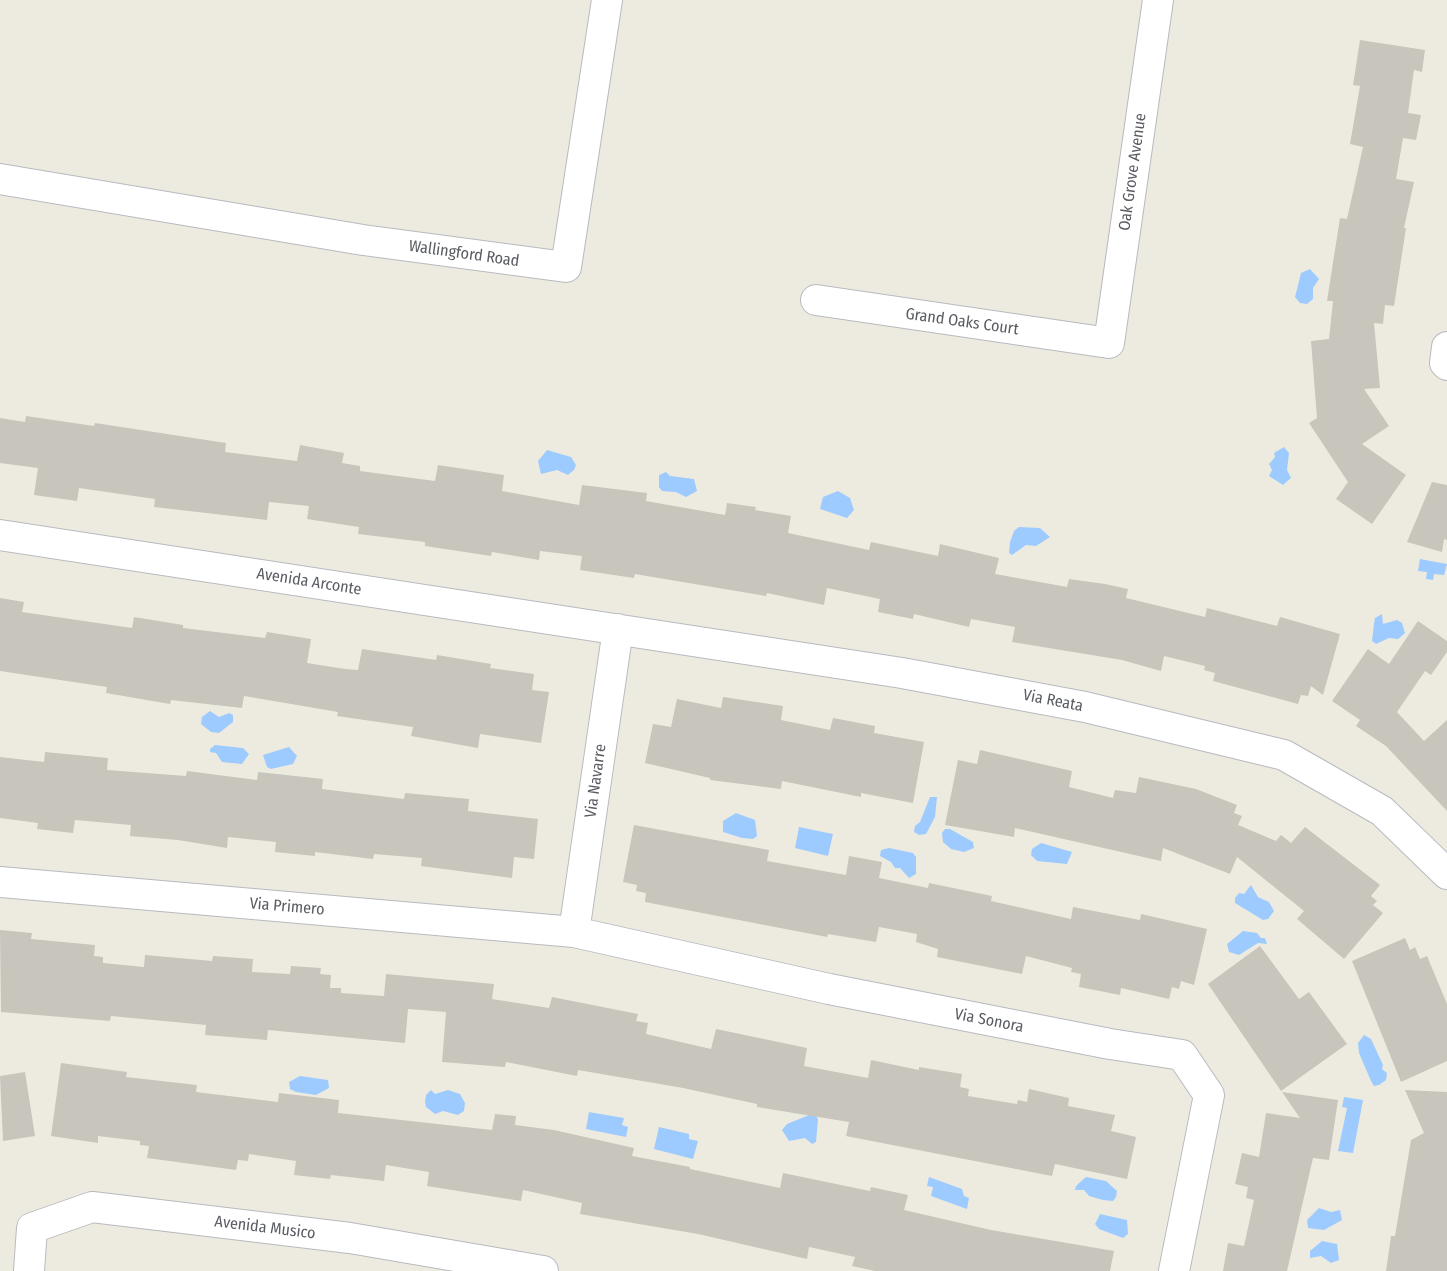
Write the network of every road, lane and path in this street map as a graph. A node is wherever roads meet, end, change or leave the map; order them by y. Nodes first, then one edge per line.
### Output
1 (607, 0) edge
2 (1158, 0) edge
3 (0, 179) edge
4 (816, 300) dead end
5 (1109, 344) joint
6 (1447, 347) edge
7 (1447, 365) edge
8 (0, 535) edge
9 (618, 629) junction
10 (1447, 874) edge
11 (0, 882) edge
12 (574, 932) junction
13 (29, 1271) edge
14 (543, 1271) edge
15 (1174, 1271) edge

1 - 3 street, Wallingford Road
2 - 5 street, Oak Grove Avenue
4 - 5 street, Grand Oaks Court
6 - 7 street
8 - 9 street, Avenida Arconte
9 - 10 street, Via Reata
9 - 12 street, Via Navarre
11 - 12 street, Via Primero
12 - 15 street, Via Sonora
13 - 14 street, Avenida Musico

